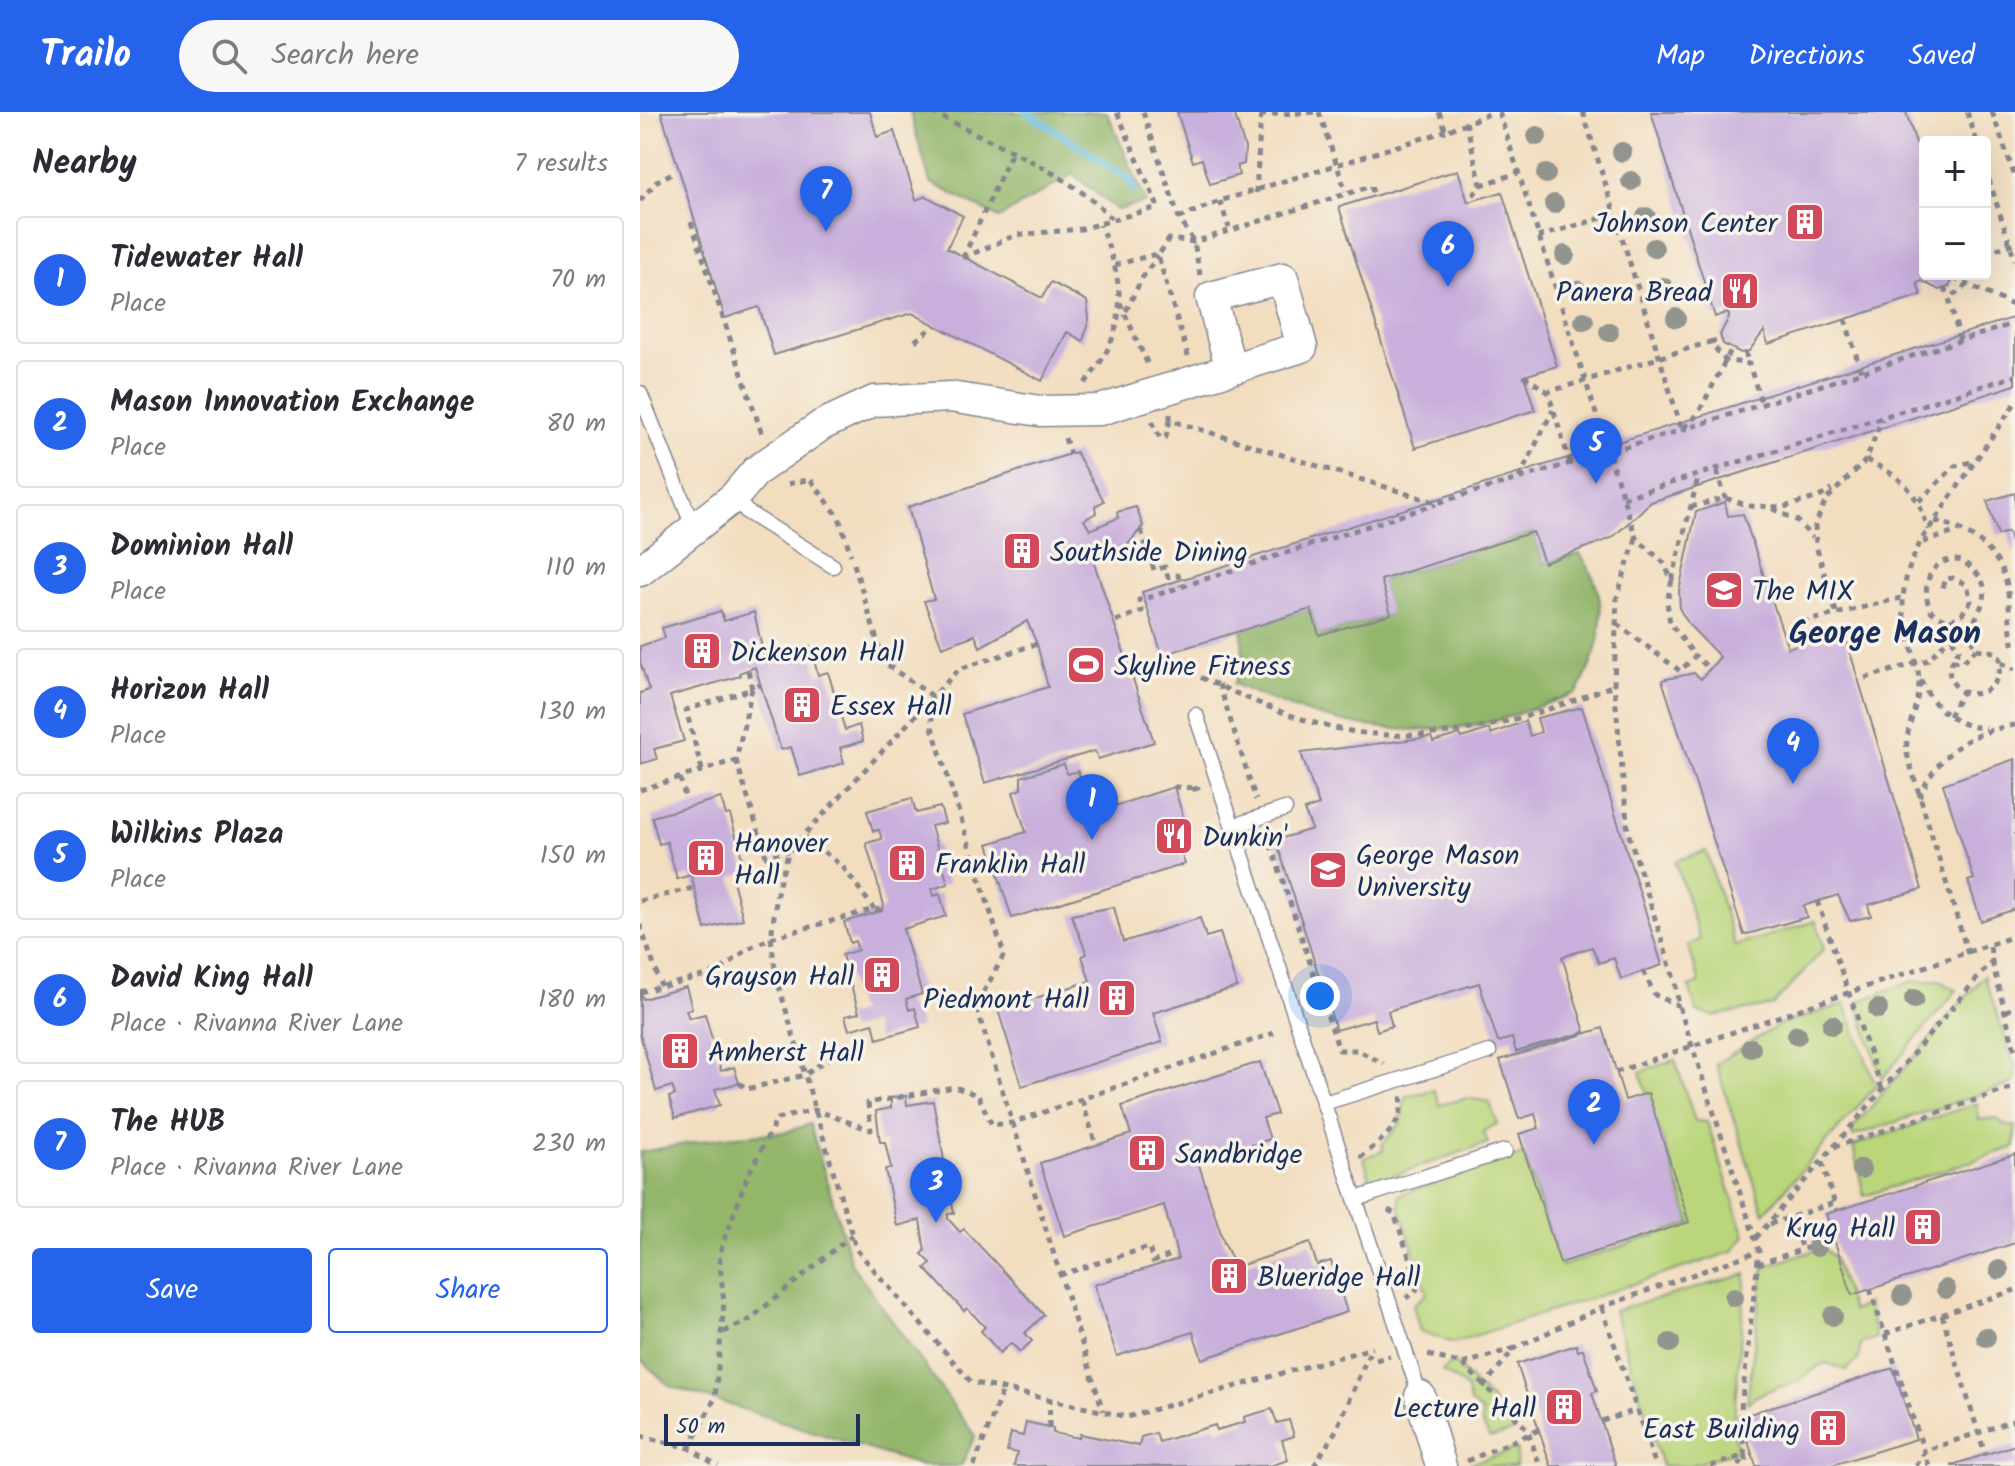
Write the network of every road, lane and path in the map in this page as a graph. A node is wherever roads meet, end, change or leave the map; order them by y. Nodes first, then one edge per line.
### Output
1 (932, 112) edge
2 (1117, 112) edge
3 (1143, 112) edge
4 (1319, 112) edge
5 (1439, 112) edge
6 (1470, 112) edge
7 (1497, 112) edge
8 (1583, 112) edge
9 (1967, 112) edge
10 (1992, 112) edge
11 (1260, 114) edge
12 (1469, 121) junction
13 (1446, 131) junction
14 (1975, 136) edge
15 (1011, 154) junction
16 (1338, 165) junction
17 (2012, 165) edge
18 (674, 172) dead end
19 (1518, 173) junction
20 (2015, 177) edge
21 (1991, 184) edge
22 (1481, 185) junction
23 (1346, 192) junction
24 (1256, 193) junction
25 (1374, 196) dead end
26 (640, 201) edge
27 (1220, 201) junction
28 (1468, 202) dead end
29 (1615, 214) junction
30 (1179, 218) junction
31 (691, 222) dead end
32 (1115, 222) junction
33 (1100, 225) junction
34 (1229, 228) junction
35 (1538, 237) junction
36 (1194, 242) junction
37 (2013, 243) edge
38 (1991, 251) edge
39 (1160, 254) junction
40 (2015, 260) edge
41 (1115, 265) junction
42 (1958, 280) edge
43 (1969, 280) edge
44 (1968, 284) junction
45 (1944, 288) dead end
46 (1211, 297) junction
47 (1949, 299) junction
48 (1120, 303) junction
49 (2015, 306) edge
50 (1126, 312) junction
51 (1845, 319) dead end
52 (2015, 323) edge
53 (935, 325) dead end
54 (1722, 339) dead end
55 (1960, 340) junction
56 (915, 341) dead end
57 (1710, 342) junction
58 (1732, 348) dead end
59 (1745, 352) dead end
60 (1660, 357) junction
61 (1725, 360) junction
62 (1178, 364) dead end
63 (1749, 364) junction
64 (1158, 368) dead end
65 (1231, 369) junction
66 (1861, 371) junction
67 (1524, 376) dead end
68 (2015, 376) edge
69 (1584, 379) junction
70 (1078, 390) dead end
71 (1548, 392) junction
72 (640, 393) edge
73 (1761, 402) junction
74 (2015, 403) edge
75 (1170, 409) dead end
76 (1553, 409) junction
77 (1883, 418) junction
78 (1170, 420) junction
79 (1140, 421) dead end
80 (1682, 430) junction
81 (1063, 434) dead end
82 (764, 439) dead end
83 (1606, 453) junction
84 (1070, 454) dead end
85 (1866, 460) junction
86 (1976, 461) junction
87 (1570, 463) junction
88 (1717, 471) junction
89 (1698, 477) junction
90 (1519, 478) junction
91 (1840, 485) junction
92 (734, 497) junction
93 (1725, 498) junction
94 (1622, 499) junction
95 (1919, 501) junction
96 (1437, 503) junction
97 (1691, 507) junction
98 (1766, 507) junction
99 (1935, 521) junction
100 (694, 529) junction
101 (1141, 530) dead end
102 (1928, 531) junction
103 (1961, 531) junction
104 (1636, 538) junction
105 (1919, 545) junction
106 (1816, 546) junction
107 (833, 566) dead end
108 (640, 571) edge
109 (1672, 580) junction
110 (1181, 586) junction
111 (1940, 593) dead end
112 (1901, 598) junction
113 (1836, 612) junction
114 (1116, 621) dead end
115 (1616, 623) junction
116 (1791, 625) dead end
117 (1037, 644) dead end
118 (1976, 649) junction
119 (2015, 650) edge
120 (1695, 656) junction
121 (1157, 658) dead end
122 (1952, 661) junction
123 (884, 663) dead end
124 (1916, 663) junction
125 (2001, 663) junction
126 (1710, 669) dead end
127 (2015, 669) edge
128 (748, 670) dead end
129 (1919, 673) junction
130 (1865, 678) dead end
131 (760, 685) dead end
132 (1614, 685) junction
133 (752, 689) junction
134 (1963, 691) junction
135 (931, 695) junction
136 (1578, 700) junction
137 (1582, 707) dead end
138 (1196, 715) dead end
139 (1949, 716) junction
140 (2015, 724) edge
141 (1995, 728) junction
142 (736, 760) junction
143 (702, 770) junction
144 (680, 778) junction
145 (1174, 787) dead end
146 (640, 790) edge
147 (1191, 790) dead end
148 (1919, 798) junction
149 (686, 801) dead end
150 (1285, 809) dead end
151 (1233, 826) junction
152 (805, 837) junction
153 (789, 851) junction
154 (694, 888) dead end
155 (640, 901) edge
156 (1817, 901) dead end
157 (874, 909) junction
158 (882, 911) dead end
159 (640, 925) edge
160 (2015, 936) edge
161 (771, 938) junction
162 (1990, 946) junction
163 (1968, 954) junction
164 (1992, 961) junction
165 (1643, 971) dead end
166 (661, 986) junction
167 (640, 992) edge
168 (1848, 996) junction
169 (1679, 1006) junction
170 (2015, 1006) edge
171 (2006, 1012) junction
172 (1274, 1033) dead end
173 (866, 1041) dead end
174 (1695, 1048) junction
175 (2015, 1051) edge
176 (1489, 1052) dead end
177 (1616, 1072) dead end
178 (805, 1075) junction
179 (739, 1083) dead end
180 (2015, 1087) edge
181 (1882, 1090) junction
182 (1082, 1100) junction
183 (1324, 1103) junction
184 (815, 1110) junction
185 (1012, 1123) junction
186 (878, 1126) dead end
187 (871, 1130) junction
188 (1096, 1145) dead end
189 (1831, 1148) junction
190 (1505, 1151) dead end
191 (1822, 1161) junction
192 (1356, 1199) junction
193 (1834, 1203) junction
194 (1837, 1211) dead end
195 (1792, 1217) junction
196 (1768, 1224) junction
197 (852, 1235) junction
198 (1755, 1239) junction
199 (1834, 1239) dead end
200 (1802, 1250) junction
201 (1759, 1251) junction
202 (1171, 1255) dead end
203 (1758, 1264) junction
204 (1060, 1275) junction
205 (1870, 1289) dead end
206 (2015, 1290) edge
207 (1602, 1307) junction
208 (1942, 1315) junction
209 (724, 1332) junction
210 (1885, 1334) junction
211 (1515, 1348) junction
212 (1406, 1351) junction
213 (1376, 1360) dead end
214 (1463, 1364) junction
215 (1483, 1387) junction
216 (1003, 1389) junction
217 (1420, 1396) joint
218 (1050, 1400) junction
219 (1637, 1410) junction
220 (1103, 1412) junction
221 (2015, 1420) edge
222 (1602, 1421) dead end
223 (1049, 1427) dead end
224 (1539, 1430) dead end
225 (1979, 1432) junction
226 (1529, 1433) junction
227 (640, 1436) edge
228 (689, 1448) junction
229 (1925, 1451) junction
230 (1985, 1454) dead end
231 (1745, 1455) junction
232 (1452, 1464) edge
233 (718, 1466) edge
234 (974, 1466) edge
235 (1314, 1466) edge
236 (1540, 1466) edge
237 (1656, 1466) edge
238 (1711, 1466) edge
239 (1739, 1466) edge
240 (1748, 1466) edge
241 (1916, 1466) edge
242 (1929, 1466) edge

1 - 15 path
2 - 32 path
3 - 30 path
4 - 11 path
4 - 16 path
5 - 13 path
6 - 12 path
7 - 12 path
7 - 19 path
8 - 29 path
9 - 14 path
10 - 17 path
11 - 24 path
12 - 13 path
12 - 22 path
13 - 16 path
15 - 32 path
15 - 33 path
16 - 23 path
16 - 24 path
17 - 20 path
18 - 26 path
19 - 22 path
19 - 35 path
21 - 37 path
22 - 28 path
23 - 25 path
23 - 34 path
24 - 27 path
27 - 30 path
27 - 34 path
29 - 35 path
29 - 60 path
30 - 36 path
31 - 82 path
32 - 33 path
33 - 41 path
34 - 36 path
35 - 69 path
36 - 39 path
36 - 46 path
37 - 38 path
37 - 40 path
39 - 41 path
39 - 50 path
39 - 62 path
41 - 48 path
42 - 44 path
43 - 44 path
44 - 47 path
44 - 49 path
45 - 47 path
46 - 65 street
46 - 65 street
47 - 55 path
48 - 50 path
48 - 70 path
50 - 64 path
51 - 66 path
52 - 55 path
53 - 56 path
54 - 57 path
55 - 66 path
57 - 60 path
57 - 61 path
58 - 61 path
59 - 63 path
60 - 69 path
60 - 80 path
61 - 63 path
61 - 80 path
63 - 73 path
65 - 92 street
66 - 73 path
67 - 71 path
68 - 77 path
69 - 71 path
69 - 83 path
71 - 76 path
72 - 100 lane
73 - 80 path
74 - 86 path
75 - 78 path
76 - 87 path
76 - 90 path
77 - 85 path
77 - 88 path
78 - 79 path
78 - 96 path
80 - 83 path
81 - 84 path
83 - 87 path
83 - 94 path
85 - 91 path
85 - 95 path
86 - 95 path
86 - 99 path
87 - 90 path
88 - 89 path
88 - 93 path
89 - 94 path
89 - 97 path
90 - 96 path
91 - 98 path
91 - 106 path
92 - 100 street
92 - 107 lane
93 - 97 path
93 - 98 path
94 - 104 path
95 - 102 path
96 - 110 path
97 - 109 path
98 - 106 path
99 - 102 path
99 - 103 path
100 - 108 street
101 - 110 path
102 - 105 path
103 - 105 path
103 - 119 path
104 - 109 path
104 - 115 path
105 - 112 path
106 - 113 path
109 - 120 path
110 - 114 path
111 - 118 path
112 - 113 path
112 - 124 path
113 - 116 path
115 - 120 path
115 - 132 path
117 - 135 path
118 - 122 path
118 - 125 path
120 - 126 path
121 - 136 path
122 - 124 path
122 - 134 path
123 - 135 path
124 - 129 path
124 - 130 path
125 - 127 path
125 - 134 path
128 - 133 path
129 - 139 path
129 - 148 path
131 - 133 path
132 - 136 path
132 - 169 path
133 - 142 path
133 - 143 path
134 - 139 path
135 - 152 path
135 - 185 path
136 - 137 path
138 - 151 lane
139 - 141 path
140 - 141 path
141 - 148 path
142 - 143 path
142 - 153 path
143 - 144 path
144 - 146 path
144 - 149 path
145 - 147 path
148 - 163 path
150 - 151 lane
151 - 183 lane
152 - 153 path
152 - 157 path
153 - 161 path
154 - 155 path
156 - 168 path
157 - 158 path
157 - 161 path
159 - 166 path
160 - 162 path
161 - 166 path
161 - 178 path
162 - 163 path
162 - 164 path
163 - 168 path
164 - 171 path
164 - 181 path
165 - 169 path
166 - 167 path
168 - 174 path
168 - 181 path
169 - 174 path
170 - 171 path
171 - 175 path
172 - 182 path
173 - 178 path
174 - 177 path
174 - 198 path
176 - 183 lane
178 - 179 path
178 - 184 path
180 - 189 path
181 - 189 path
182 - 185 path
182 - 188 path
183 - 192 lane
184 - 187 path
184 - 197 path
184 - 209 path
185 - 187 path
185 - 204 path
186 - 187 path
189 - 191 path
190 - 192 lane
191 - 193 path
191 - 196 path
192 - 212 lane
193 - 194 path
193 - 195 path
195 - 196 path
195 - 200 path
196 - 198 path
197 - 209 path
197 - 216 path
198 - 201 path
199 - 200 path
200 - 203 path
201 - 203 path
201 - 207 path
202 - 204 path
203 - 231 path
204 - 220 path
205 - 210 path
206 - 208 path
207 - 211 path
207 - 219 path
208 - 210 path
208 - 225 path
209 - 228 path
210 - 229 path
211 - 214 path
211 - 215 path
212 - 213 path
212 - 214 path
212 - 217 lane
214 - 215 path
215 - 226 path
216 - 218 path
216 - 234 path
217 - 232 street
218 - 220 path
218 - 223 path
219 - 222 path
219 - 237 path
220 - 235 path
221 - 225 path
224 - 226 path
225 - 229 path
225 - 230 path
226 - 232 path
226 - 236 path
227 - 228 path
228 - 233 path
229 - 241 path
229 - 242 path
231 - 238 path
231 - 239 path
231 - 240 path

